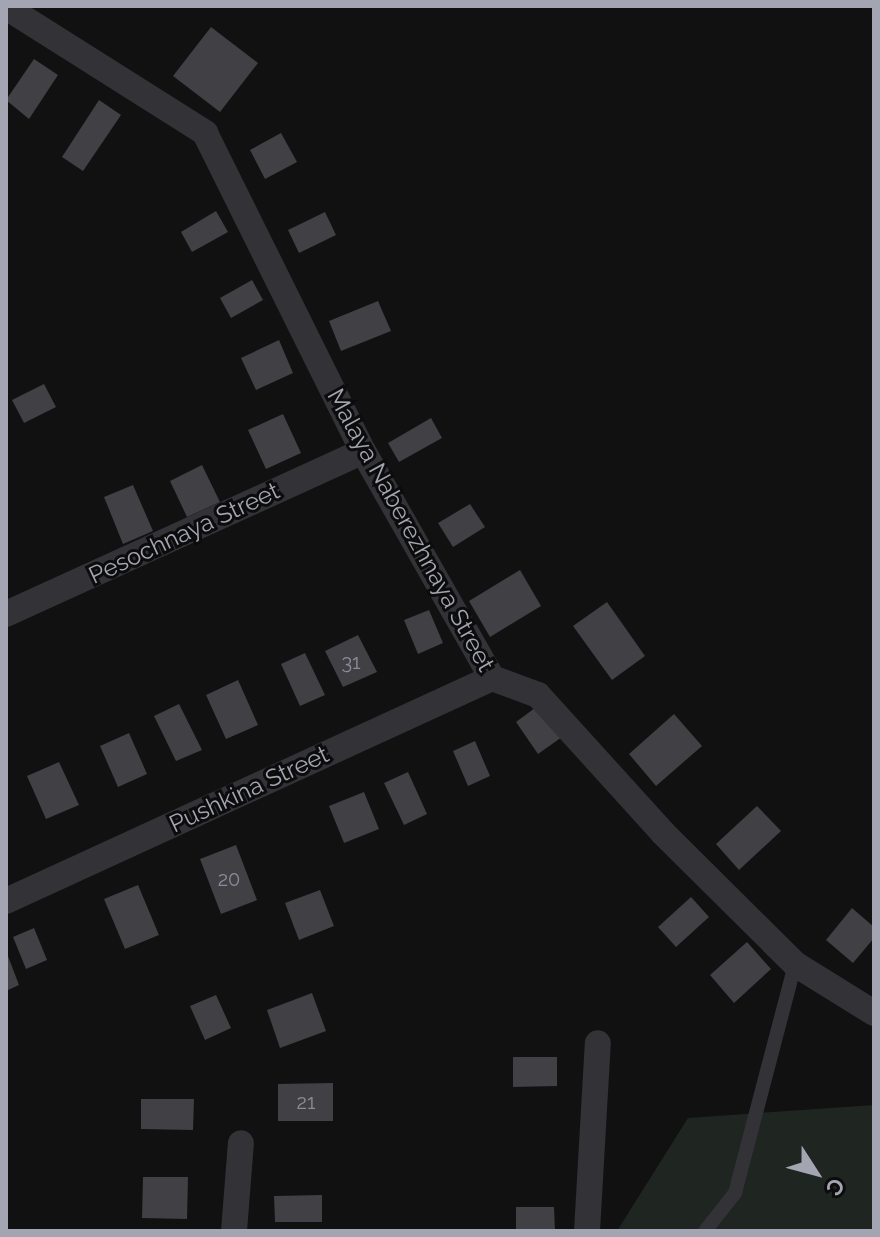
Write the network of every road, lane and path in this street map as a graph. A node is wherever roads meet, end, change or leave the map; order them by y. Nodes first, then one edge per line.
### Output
1 (6, 7) edge
2 (363, 451) junction
3 (6, 614) edge
4 (492, 678) junction
5 (6, 901) edge
6 (795, 964) junction
7 (874, 1013) edge
8 (598, 1043) dead end
9 (241, 1143) dead end
10 (234, 1231) edge
11 (587, 1231) edge
12 (705, 1231) edge

1 - 2 street, Malaya Naberezhnaya Street
2 - 3 street, Pesochnaya Street
2 - 4 street, Malaya Naberezhnaya Street
4 - 5 street, Pushkina Street
4 - 6 street, Malaya Naberezhnaya Street
6 - 7 street, Malaya Naberezhnaya Street
6 - 12 lane
8 - 11 street
9 - 10 street

